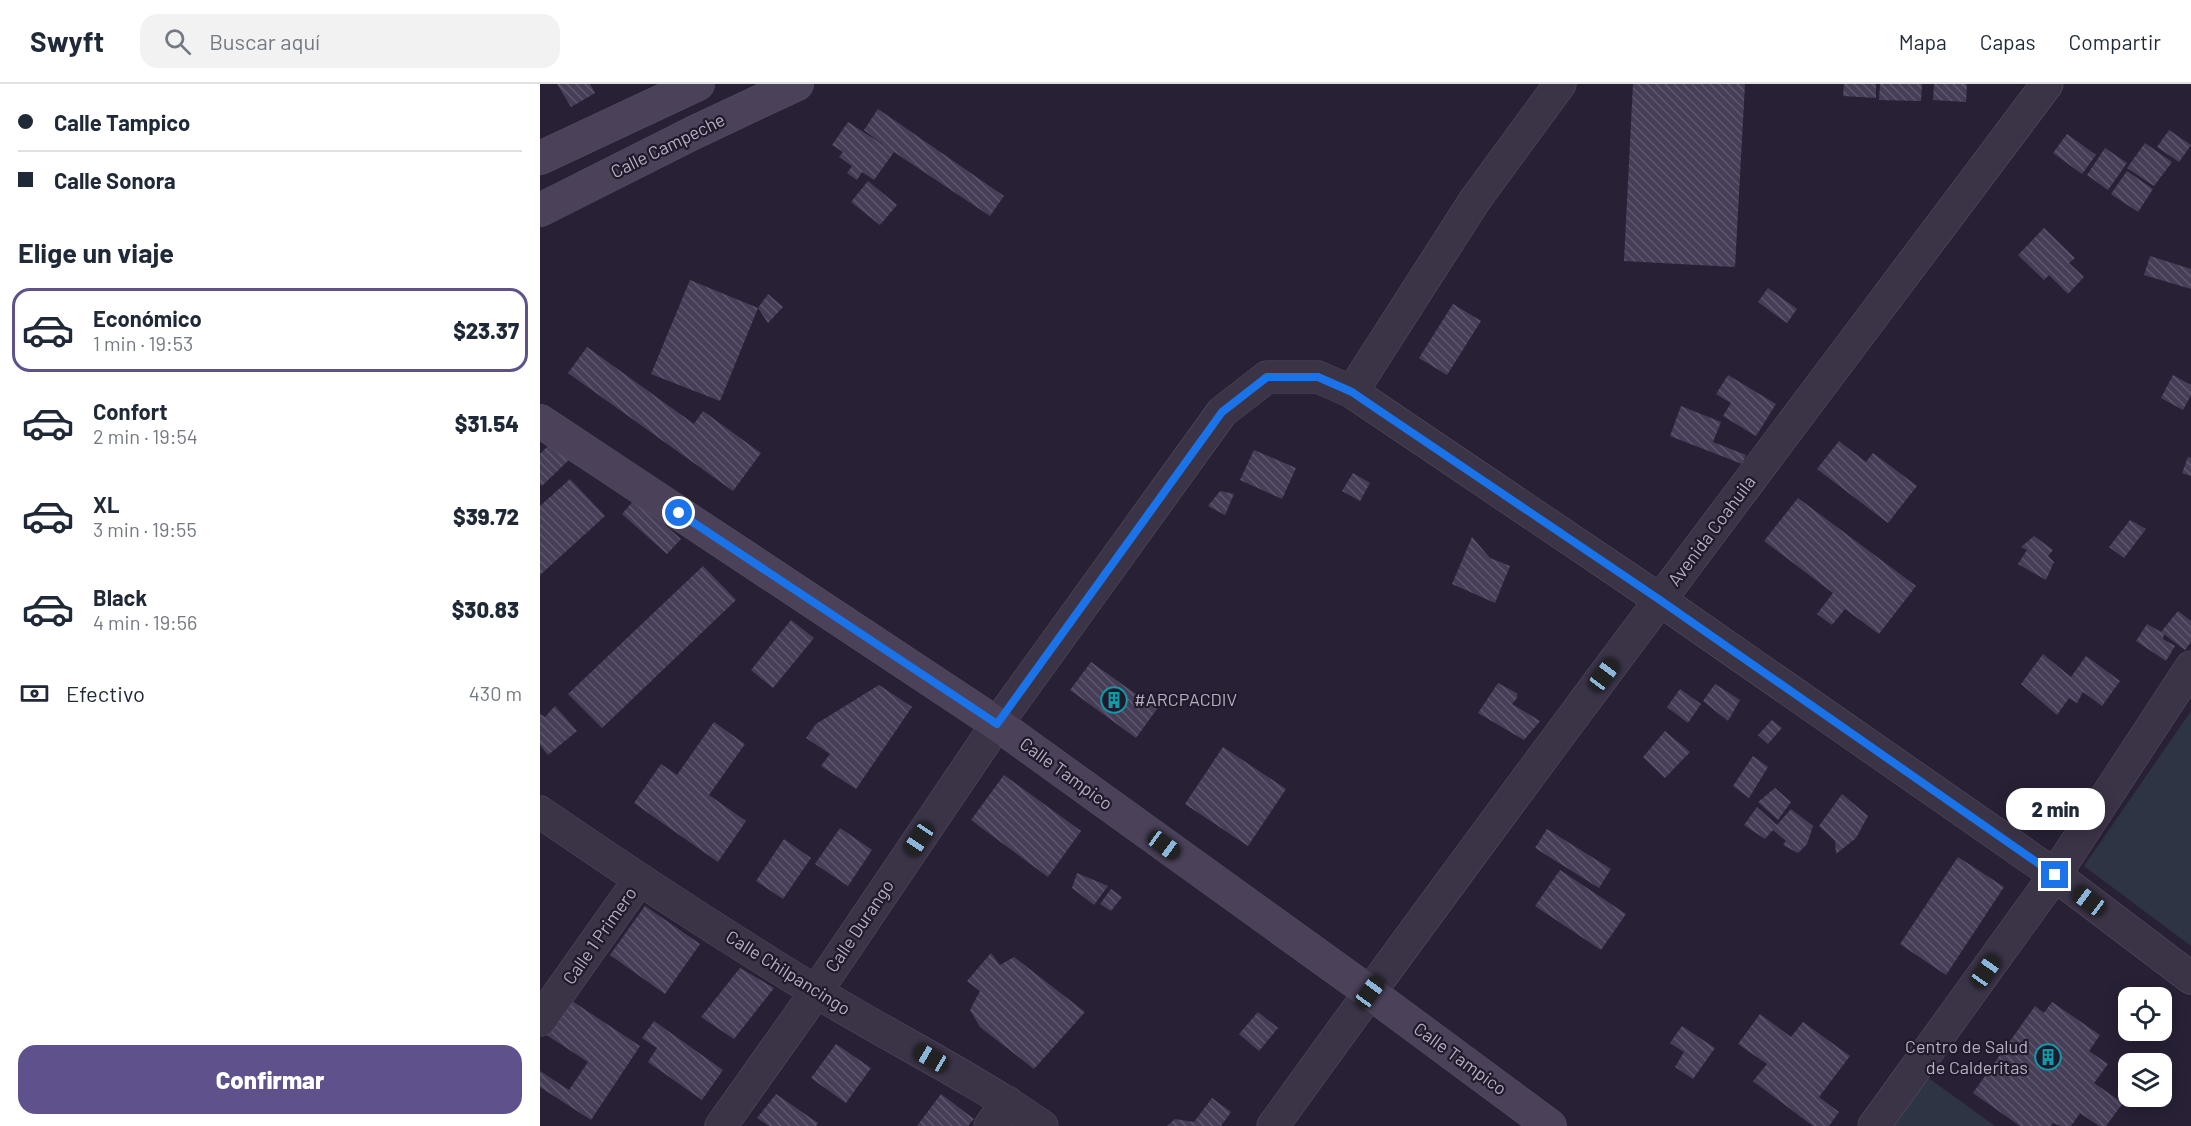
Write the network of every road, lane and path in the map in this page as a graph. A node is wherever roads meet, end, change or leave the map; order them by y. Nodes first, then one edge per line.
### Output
1 (698, 84) edge
2 (797, 84) edge
3 (1560, 84) edge
4 (2047, 84) edge
5 (540, 158) edge
6 (540, 210) edge
7 (1352, 392) junction
8 (540, 421) edge
9 (1660, 600) junction
10 (2191, 667) edge
11 (997, 724) junction
12 (540, 812) edge
13 (2055, 875) junction
14 (639, 880) junction
15 (2191, 978) edge
16 (816, 992) junction
17 (1370, 992) junction
18 (540, 1020) edge
19 (998, 1114) edge
20 (721, 1126) edge
21 (1042, 1126) edge
22 (1273, 1126) edge
23 (1550, 1126) edge
24 (1874, 1126) edge

1 - 5 street
2 - 6 street, Calle Campeche
3 - 7 street
4 - 9 street, Avenida Coahuila
7 - 9 street
7 - 11 street, Calle Durango
8 - 11 street, Calle Tampico
9 - 13 street
9 - 17 street, Avenida Coahuila
10 - 13 street
11 - 16 street, Calle Durango
11 - 17 street, Calle Tampico
12 - 14 street, Calle Chilpancingo
13 - 15 street
13 - 24 street
14 - 16 street, Calle Chilpancingo
14 - 18 street, Calle 1 Primero
16 - 19 street, Calle Chilpancingo
16 - 20 street, Calle Durango
17 - 22 street, Avenida Coahuila
17 - 23 street, Calle Tampico
19 - 21 street, Calle Chilpancingo

